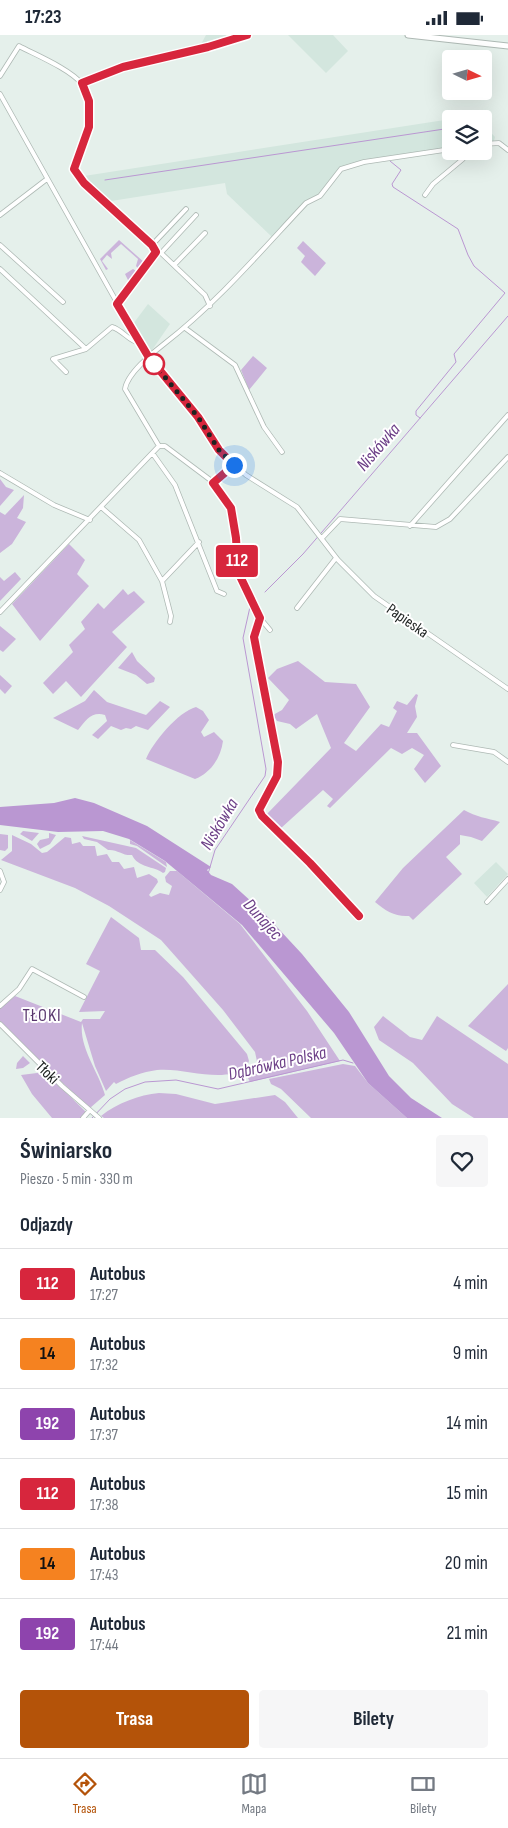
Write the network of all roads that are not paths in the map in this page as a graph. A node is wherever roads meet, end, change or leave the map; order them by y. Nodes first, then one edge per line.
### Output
1 (247, 35) edge
2 (408, 35) edge
3 (508, 46) edge
4 (0, 76) edge
5 (82, 83) junction
6 (0, 94) edge
7 (492, 143) edge
8 (442, 150) edge
9 (508, 150) edge
10 (462, 160) edge
11 (48, 179) junction
12 (425, 195) dead end
13 (186, 209) dead end
14 (0, 215) edge
15 (196, 215) dead end
16 (205, 233) dead end
17 (0, 245) edge
18 (152, 245) junction
19 (158, 252) junction
20 (174, 265) junction
21 (0, 269) edge
22 (63, 302) dead end
23 (117, 304) junction
24 (210, 306) junction
25 (185, 329) junction
26 (140, 343) junction
27 (86, 349) junction
28 (148, 356) junction
29 (66, 372) dead end
30 (508, 415) edge
31 (159, 446) junction
32 (282, 452) dead end
33 (153, 454) junction
34 (508, 457) edge
35 (234, 465) junction
36 (0, 473) edge
37 (213, 483) junction
38 (102, 507) junction
39 (90, 519) junction
40 (410, 526) junction
41 (322, 538) junction
42 (199, 542) junction
43 (336, 558) junction
44 (162, 581) junction
45 (224, 594) dead end
46 (296, 608) dead end
47 (0, 613) edge
48 (260, 618) junction
49 (170, 622) dead end
50 (270, 630) dead end
51 (508, 689) edge
52 (453, 745) dead end
53 (508, 762) edge
54 (0, 871) edge
55 (508, 879) edge
56 (0, 889) edge
57 (486, 902) dead end
58 (359, 916) dead end
59 (84, 997) dead end
60 (0, 1006) edge
61 (0, 1024) edge
62 (91, 1111) junction
63 (98, 1117) edge
64 (83, 1118) edge

1 - 5 street
2 - 3 main road
4 - 5 street
5 - 18 street
6 - 11 street, Papieska
7 - 9 street
8 - 24 street
10 - 12 street
11 - 14 street
11 - 23 street, Papieska
13 - 18 street
15 - 19 street
16 - 20 street
17 - 22 street
18 - 19 street
19 - 20 street
19 - 23 street
20 - 24 street
21 - 27 street
23 - 26 street, Papieska
24 - 25 street
25 - 28 street
25 - 32 street
26 - 27 street
26 - 28 street, Papieska
27 - 29 street
28 - 31 street
28 - 35 street, Papieska
30 - 40 street
31 - 33 street
31 - 37 street
33 - 38 street
33 - 42 street
34 - 40 street
35 - 37 street
35 - 41 street, Papieska
36 - 39 street
37 - 48 street
38 - 39 street
38 - 44 street
39 - 47 street
40 - 41 street
41 - 43 street, Papieska
42 - 44 street
42 - 45 street
43 - 46 street
43 - 51 street, Papieska
44 - 49 street
48 - 50 street
48 - 58 street
52 - 53 street
54 - 56 street
55 - 57 street
59 - 60 street
61 - 62 street, Tłoki
62 - 63 street, Tłoki
62 - 64 street

